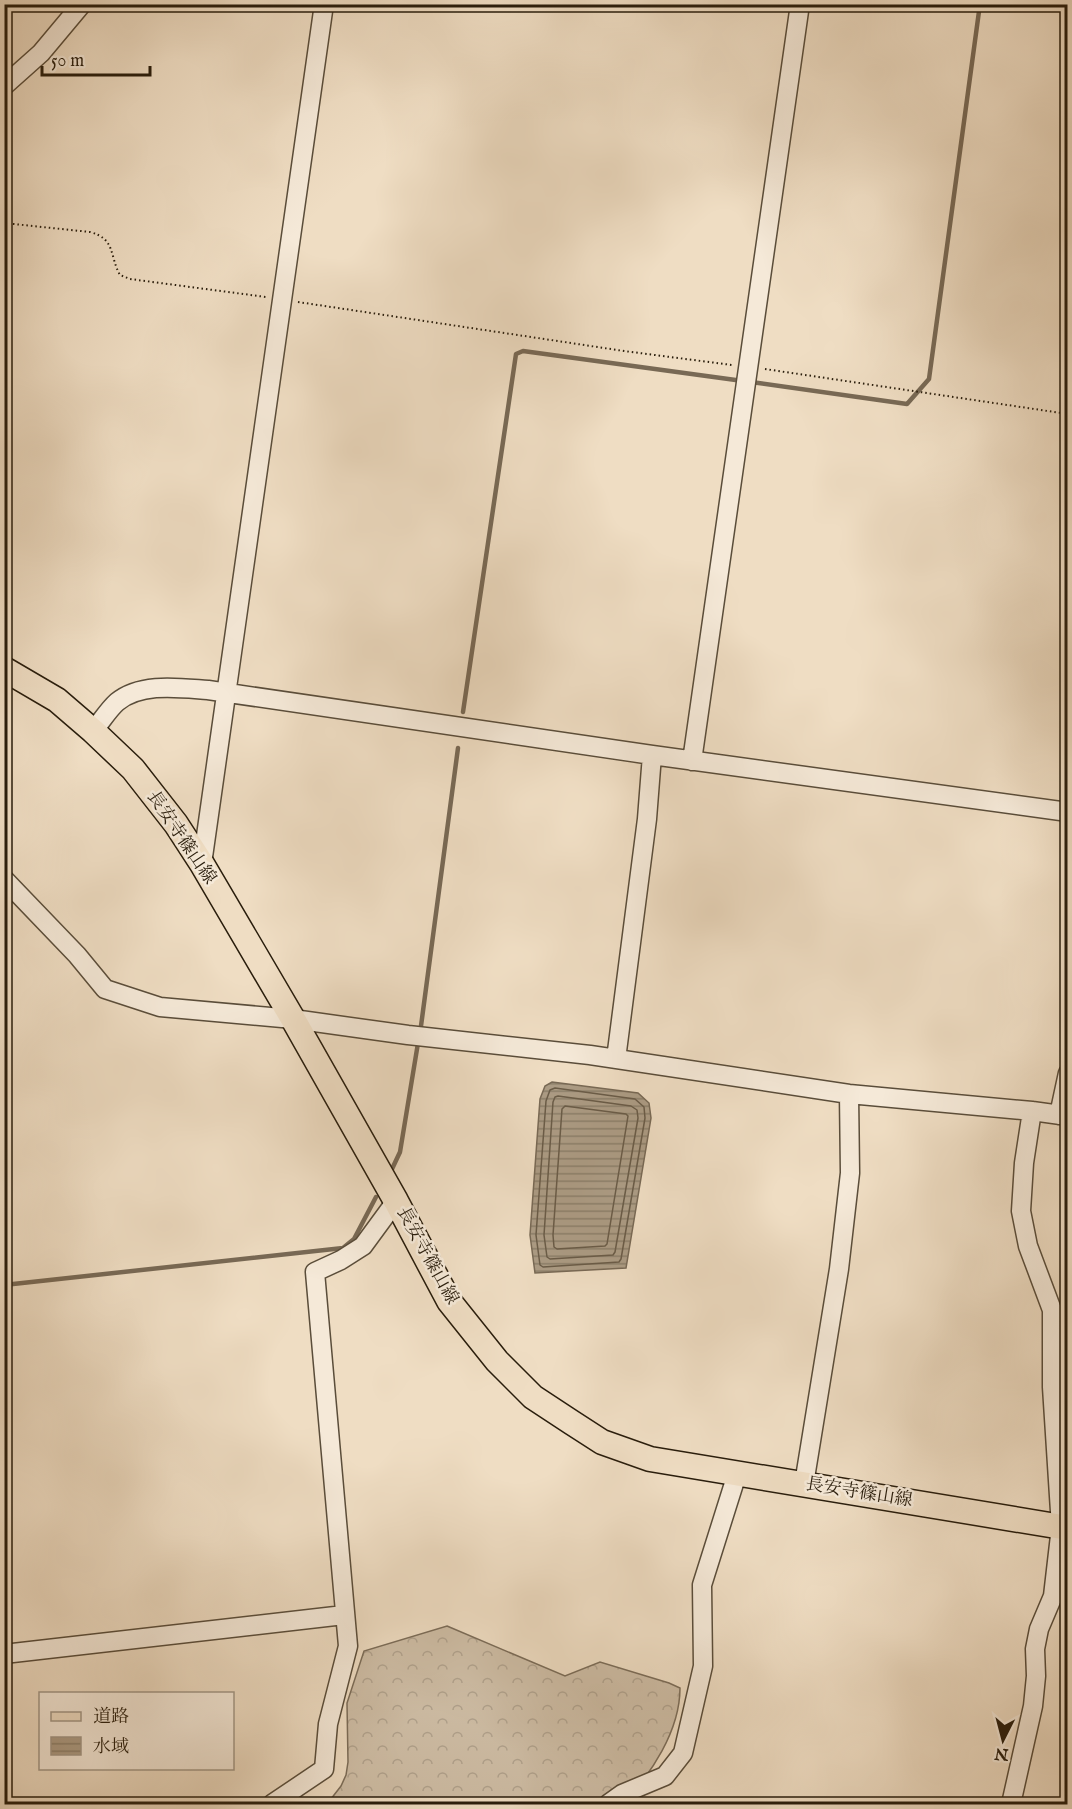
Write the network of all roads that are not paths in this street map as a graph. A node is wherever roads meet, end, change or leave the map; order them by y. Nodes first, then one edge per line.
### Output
1 (82, 4) edge
2 (324, 4) edge
3 (800, 4) edge
4 (4, 86) edge
5 (4, 669) edge
6 (225, 692) junction
7 (93, 731) junction
8 (652, 755) junction
9 (692, 761) junction
10 (1068, 812) edge
11 (202, 864) junction
12 (4, 879) edge
13 (293, 1019) junction
14 (616, 1059) junction
15 (1068, 1073) edge
16 (849, 1094) junction
17 (1032, 1111) junction
18 (1063, 1115) edge
19 (396, 1201) junction
20 (737, 1474) junction
21 (804, 1484) junction
22 (1064, 1528) edge
23 (344, 1615) junction
24 (4, 1654) edge
25 (272, 1804) edge
26 (608, 1804) edge
27 (1011, 1804) edge

1 - 4 street
2 - 6 street
3 - 9 street
5 - 7 main road, 長安寺篠山線
6 - 7 street
6 - 8 street
6 - 11 street
7 - 11 main road, 長安寺篠山線
8 - 9 street
8 - 14 street
9 - 10 street
11 - 13 main road, 長安寺篠山線
12 - 13 street
13 - 14 street
13 - 19 main road, 長安寺篠山線
14 - 16 street
15 - 18 street
16 - 17 street
16 - 21 street
17 - 18 street
17 - 22 street
19 - 20 main road, 長安寺篠山線
19 - 23 street
20 - 21 main road, 長安寺篠山線
20 - 26 street
21 - 22 main road, 長安寺篠山線
22 - 27 street
23 - 24 street
23 - 25 street

